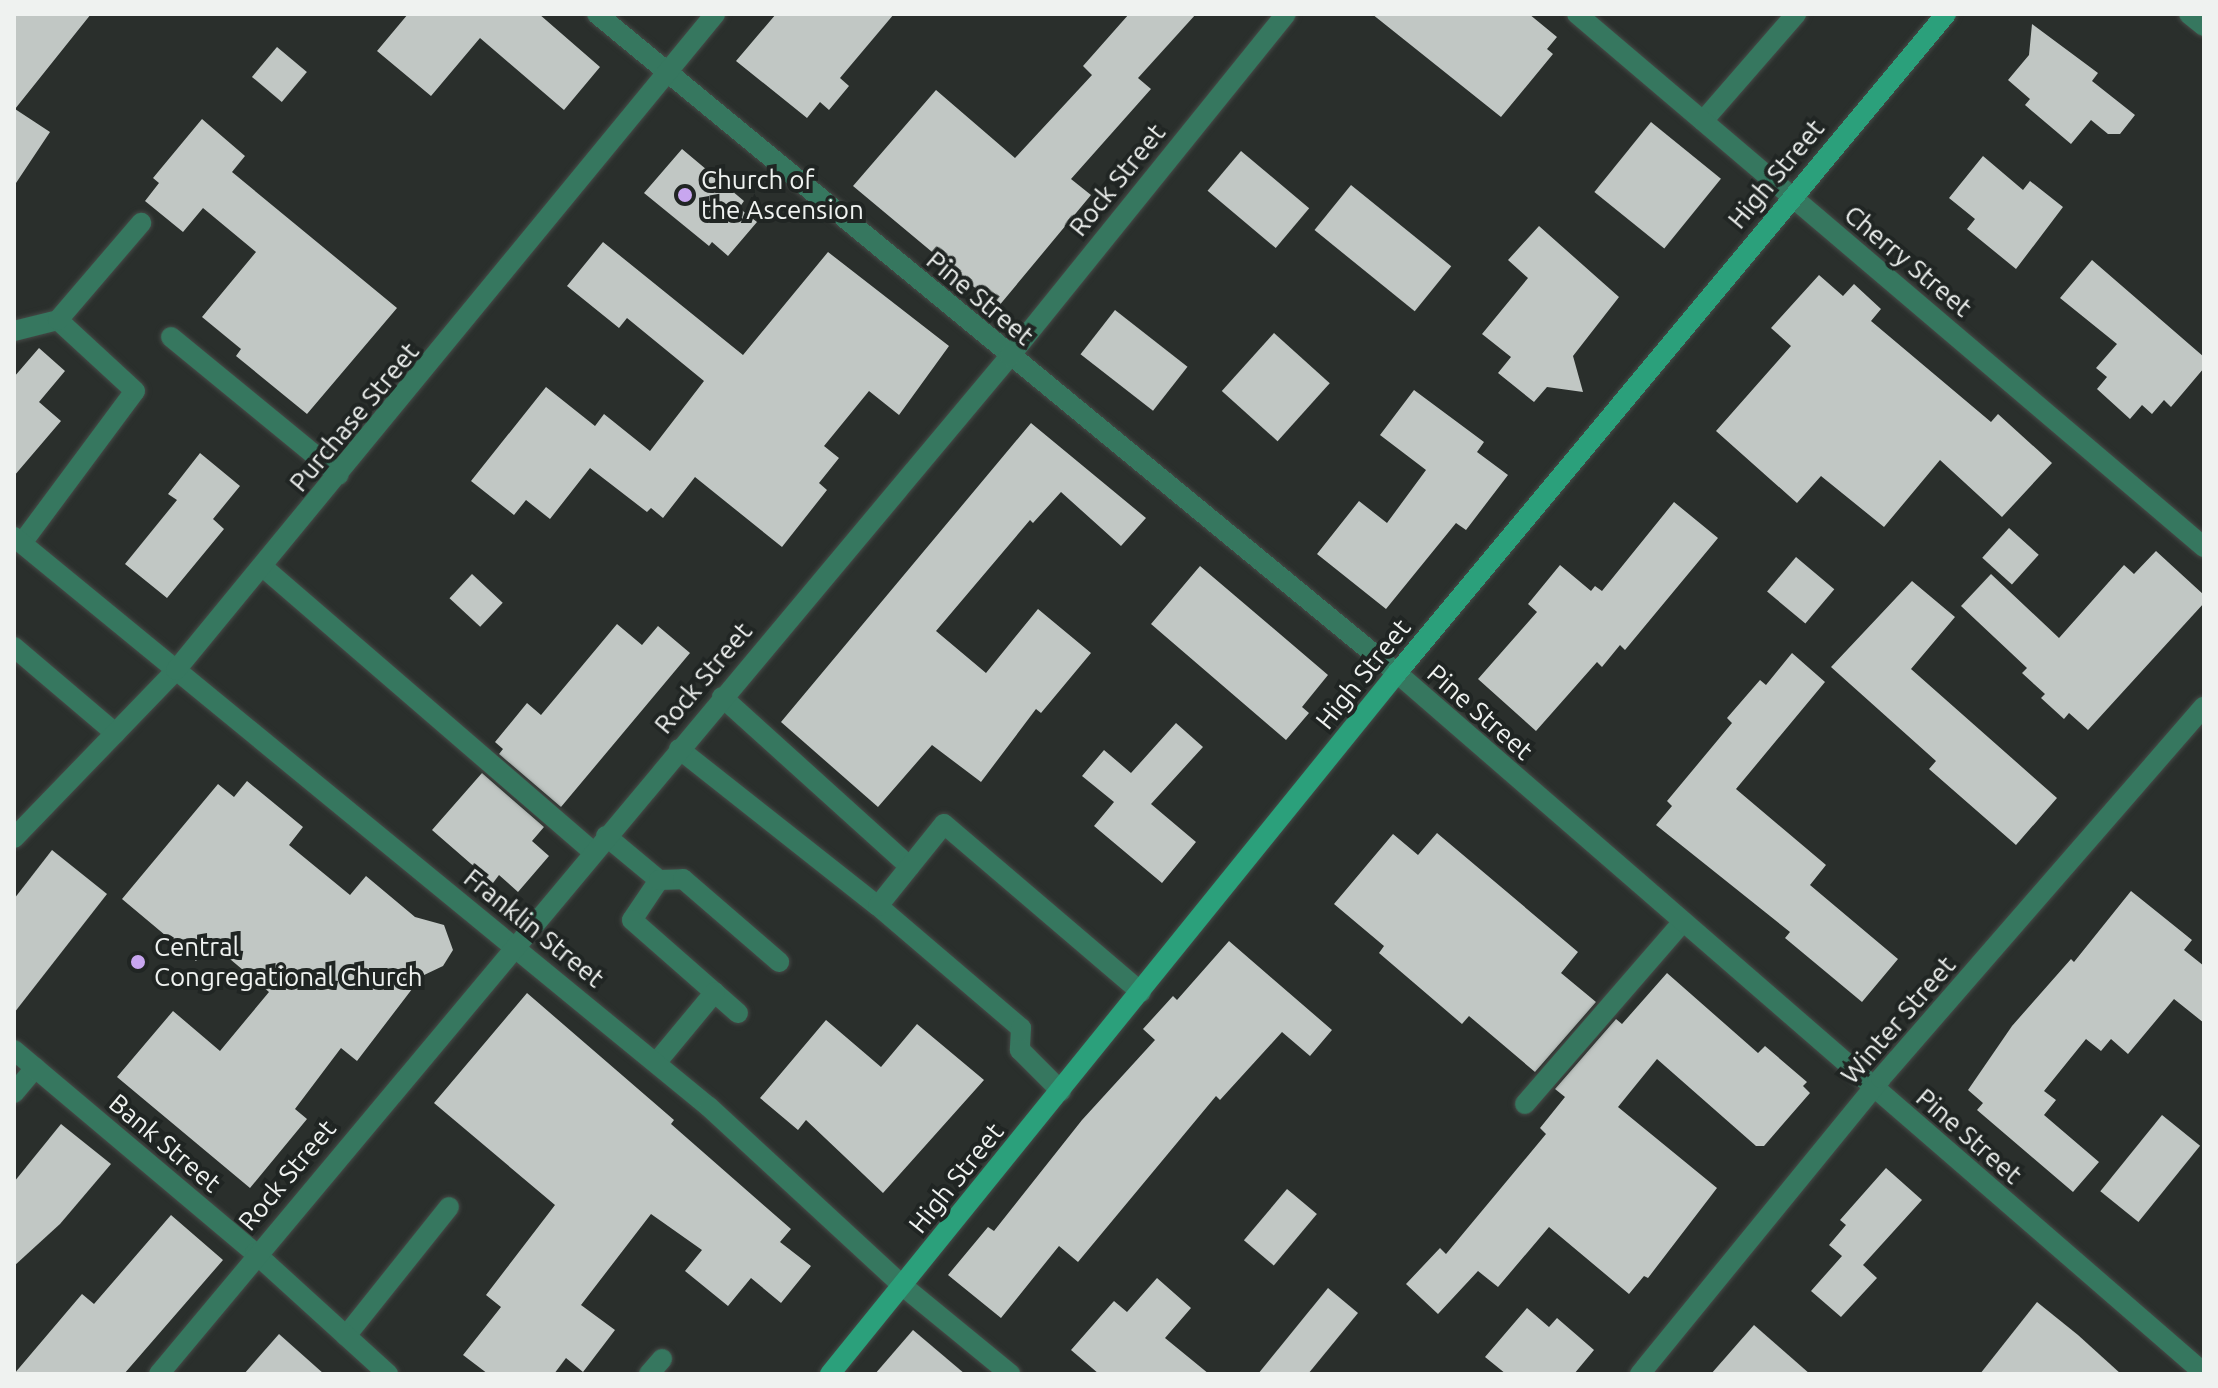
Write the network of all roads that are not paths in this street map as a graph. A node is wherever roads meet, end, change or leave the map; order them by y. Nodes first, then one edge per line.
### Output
1 (597, 14) edge
2 (715, 14) edge
3 (1286, 14) edge
4 (1577, 14) edge
5 (1796, 14) edge
6 (1946, 14) edge
7 (2189, 14) edge
8 (2204, 26) edge
9 (667, 71) junction
10 (1703, 121) junction
11 (1791, 196) junction
12 (141, 223) dead end
13 (58, 320) junction
14 (14, 331) edge
15 (171, 337) dead end
16 (1010, 356) junction
17 (339, 475) junction
18 (18, 540) edge
19 (2204, 547) edge
20 (263, 567) junction
21 (14, 647) edge
22 (174, 672) junction
23 (1397, 673) junction
24 (722, 697) junction
25 (2204, 707) edge
26 (115, 733) junction
27 (679, 749) junction
28 (15, 835) edge
29 (606, 836) junction
30 (593, 852) junction
31 (910, 867) junction
32 (659, 880) junction
33 (878, 906) junction
34 (1682, 923) junction
35 (515, 946) junction
36 (779, 962) dead end
37 (715, 992) junction
38 (1141, 992) junction
39 (738, 1013) dead end
40 (14, 1050) edge
41 (656, 1063) junction
42 (35, 1068) junction
43 (1874, 1088) junction
44 (1061, 1091) junction
45 (14, 1093) edge
46 (1525, 1104) dead end
47 (449, 1207) dead end
48 (255, 1253) junction
49 (903, 1286) junction
50 (346, 1336) junction
51 (2204, 1373) edge
52 (159, 1374) edge
53 (388, 1374) edge
54 (830, 1374) edge
55 (1010, 1374) edge
56 (1640, 1374) edge

1 - 9 street, Pine Street
2 - 9 street, Purchase Street
3 - 16 street, Rock Street
4 - 10 street, Cherry Street
5 - 10 street
6 - 11 street, High Street
7 - 8 street
9 - 16 street, Pine Street
9 - 17 street, Purchase Street
10 - 11 street, Cherry Street
11 - 19 street, Cherry Street
11 - 23 street, High Street
12 - 13 street
13 - 14 street
13 - 18 street
15 - 17 street
16 - 23 street, Pine Street
16 - 24 street, Rock Street
17 - 20 street, Purchase Street
18 - 22 street, Franklin Street
20 - 22 street, Purchase Street
20 - 30 street
21 - 26 street
22 - 26 street, Purchase Street
22 - 35 street, Franklin Street
23 - 34 street, Pine Street
23 - 38 street, High Street
24 - 27 street, Rock Street
24 - 31 street
25 - 43 street, Winter Street
26 - 28 street, Purchase Street
27 - 29 street, Rock Street
27 - 33 street
29 - 30 street, Rock Street
29 - 32 street
30 - 35 street, Rock Street
31 - 33 street
31 - 38 street
32 - 36 street
32 - 37 street
33 - 44 street
34 - 43 street, Pine Street
34 - 46 street
35 - 41 street, Franklin Street
35 - 48 street, Rock Street
37 - 39 street
37 - 41 street
38 - 44 street, High Street
40 - 42 street, Bank Street
41 - 49 street, Franklin Street
42 - 45 street
42 - 48 street, Bank Street
43 - 51 street, Pine Street
43 - 56 street, Winter Street
44 - 49 street, High Street
47 - 50 street
48 - 50 street, Bank Street
48 - 52 street, Rock Street
49 - 54 street, High Street
49 - 55 street, Franklin Street
50 - 53 street, Bank Street

